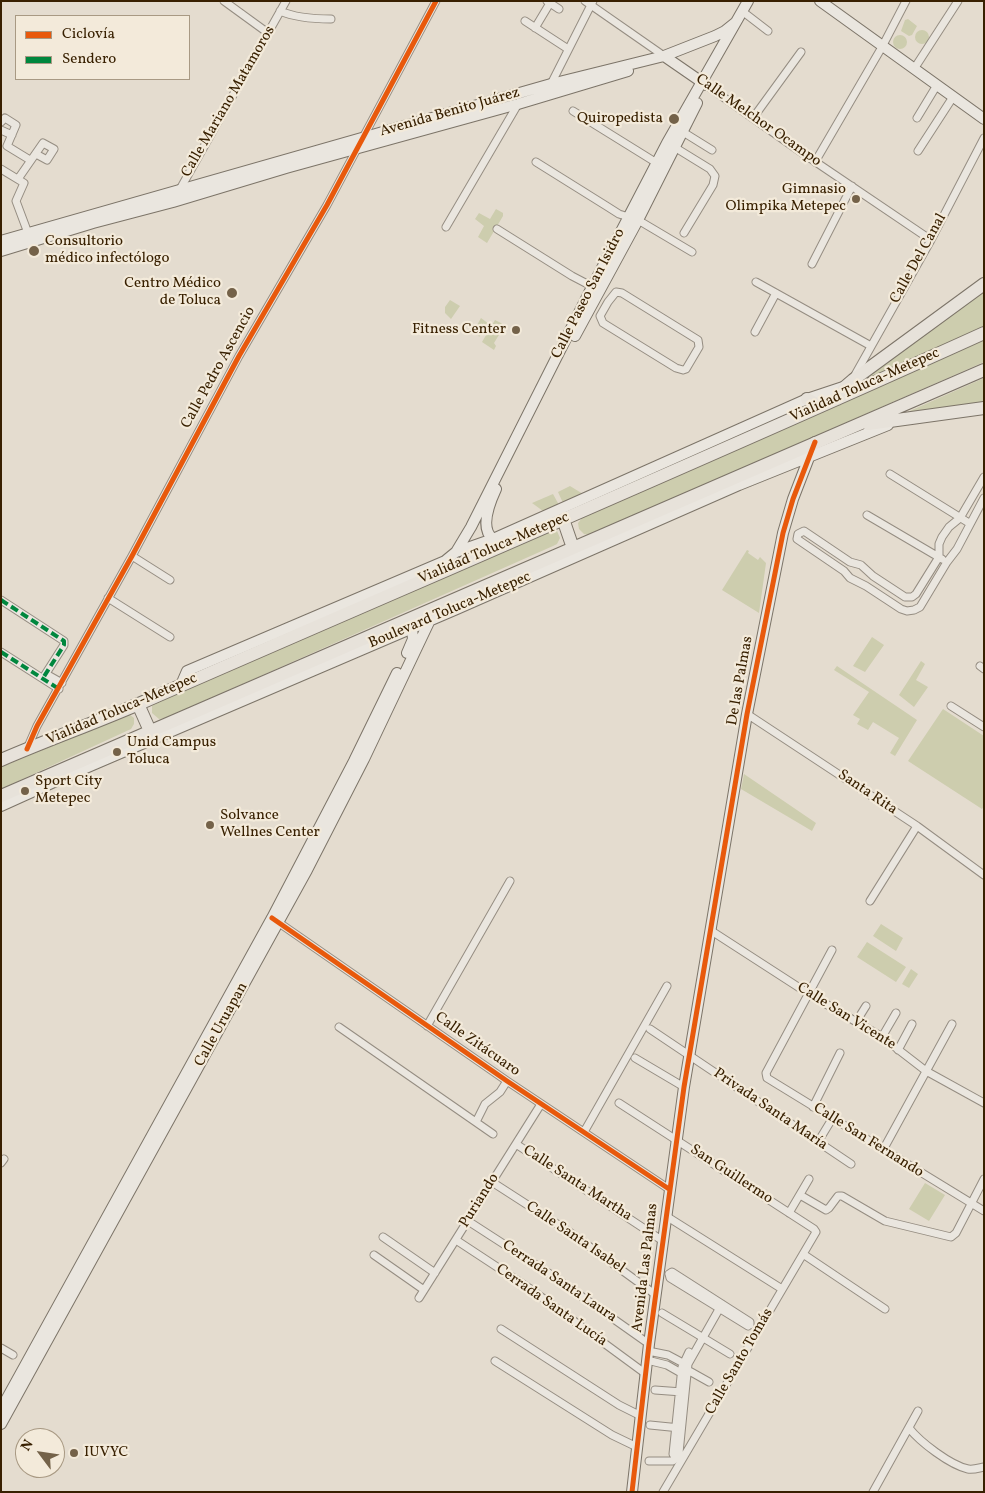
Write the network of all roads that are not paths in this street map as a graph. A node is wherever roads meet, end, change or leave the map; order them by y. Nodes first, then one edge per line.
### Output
1 (224, 1) edge
2 (286, 1) edge
3 (436, 1) edge
4 (748, 1) edge
5 (820, 1) edge
6 (906, 1) edge
7 (958, 1) edge
8 (548, 2) edge
9 (590, 3) edge
10 (559, 8) dead end
11 (742, 11) junction
12 (280, 12) junction
13 (331, 19) dead end
14 (525, 21) dead end
15 (535, 28) junction
16 (768, 31) dead end
17 (268, 33) junction
18 (720, 37) junction
19 (882, 47) junction
20 (568, 49) junction
21 (801, 52) dead end
22 (667, 58) junction
23 (914, 69) junction
24 (551, 84) junction
25 (704, 84) junction
26 (937, 85) junction
27 (546, 95) junction
28 (953, 97) junction
29 (518, 104) junction
30 (573, 111) dead end
31 (753, 118) junction
32 (917, 118) dead end
33 (984, 119) edge
34 (1, 122) edge
35 (1, 130) edge
36 (682, 132) junction
37 (12, 135) junction
38 (362, 138) junction
39 (984, 138) edge
40 (671, 145) junction
41 (358, 148) junction
42 (712, 150) dead end
43 (918, 151) dead end
44 (36, 154) dead end
45 (30, 160) junction
46 (536, 162) dead end
47 (815, 162) junction
48 (660, 165) junction
49 (1, 169) edge
50 (18, 179) junction
51 (852, 186) junction
52 (179, 190) junction
53 (173, 202) junction
54 (633, 219) junction
55 (446, 227) dead end
56 (497, 229) dead end
57 (28, 233) junction
58 (684, 233) dead end
59 (931, 240) junction
60 (1, 242) edge
61 (1, 251) edge
62 (692, 252) dead end
63 (812, 264) dead end
64 (756, 282) dead end
65 (982, 284) edge
66 (594, 291) junction
67 (776, 293) junction
68 (608, 302) junction
69 (756, 332) dead end
70 (984, 333) edge
71 (871, 346) junction
72 (984, 370) edge
73 (849, 383) junction
74 (808, 399) junction
75 (838, 399) junction
76 (821, 406) junction
77 (984, 408) edge
78 (900, 420) junction
79 (853, 426) junction
80 (815, 442) junction
81 (811, 455) junction
82 (796, 456) junction
83 (890, 474) dead end
84 (984, 476) edge
85 (722, 483) junction
86 (739, 485) junction
87 (984, 498) edge
88 (867, 515) dead end
89 (960, 518) junction
90 (563, 519) junction
91 (969, 523) junction
92 (490, 540) junction
93 (508, 543) junction
94 (586, 546) junction
95 (456, 552) junction
96 (481, 554) junction
97 (132, 556) junction
98 (939, 557) junction
99 (850, 562) junction
100 (947, 562) junction
101 (442, 567) junction
102 (844, 571) junction
103 (872, 576) junction
104 (170, 580) dead end
105 (866, 586) junction
106 (108, 598) junction
107 (1, 600) edge
108 (430, 620) junction
109 (412, 628) junction
110 (382, 636) junction
111 (170, 637) dead end
112 (1, 652) edge
113 (45, 676) junction
114 (61, 686) junction
115 (138, 704) junction
116 (951, 706) dead end
117 (747, 714) junction
118 (984, 727) edge
119 (150, 732) junction
120 (26, 749) junction
121 (1, 753) edge
122 (1, 760) edge
123 (67, 772) junction
124 (1, 796) edge
125 (1, 806) edge
126 (917, 826) junction
127 (984, 874) edge
128 (510, 881) dead end
129 (870, 901) dead end
130 (275, 920) junction
131 (710, 930) junction
132 (832, 950) dead end
133 (667, 986) dead end
134 (809, 994) junction
135 (866, 1006) dead end
136 (896, 1013) dead end
137 (856, 1022) junction
138 (912, 1024) dead end
139 (952, 1024) dead end
140 (427, 1026) junction
141 (339, 1027) dead end
142 (650, 1029) dead end
143 (882, 1037) junction
144 (898, 1050) junction
145 (840, 1053) dead end
146 (689, 1056) junction
147 (635, 1058) dead end
148 (926, 1071) junction
149 (506, 1081) junction
150 (684, 1087) junction
151 (619, 1103) dead end
152 (984, 1103) edge
153 (541, 1104) junction
154 (812, 1107) junction
155 (832, 1118) junction
156 (476, 1122) junction
157 (584, 1132) junction
158 (493, 1134) dead end
159 (677, 1140) junction
160 (818, 1142) junction
161 (516, 1144) junction
162 (883, 1150) junction
163 (851, 1164) dead end
164 (809, 1179) dead end
165 (984, 1180) edge
166 (492, 1182) junction
167 (669, 1189) junction
168 (800, 1195) junction
169 (972, 1204) junction
170 (984, 1211) edge
171 (789, 1213) junction
172 (666, 1216) junction
173 (468, 1221) junction
174 (816, 1232) joint
175 (383, 1237) dead end
176 (456, 1240) junction
177 (663, 1241) junction
178 (803, 1254) junction
179 (374, 1255) dead end
180 (435, 1273) junction
181 (782, 1289) junction
182 (424, 1290) junction
183 (656, 1295) junction
184 (419, 1298) dead end
185 (719, 1305) junction
186 (885, 1309) dead end
187 (662, 1313) dead end
188 (50, 1328) junction
189 (501, 1328) dead end
190 (701, 1336) junction
191 (1, 1348) edge
192 (648, 1352) junction
193 (730, 1354) dead end
194 (14, 1355) dead end
195 (495, 1361) dead end
196 (683, 1368) junction
197 (646, 1374) junction
198 (709, 1382) dead end
199 (655, 1390) dead end
200 (682, 1392) junction
201 (1, 1409) edge
202 (918, 1411) dead end
203 (641, 1416) junction
204 (1, 1424) edge
205 (650, 1425) dead end
206 (678, 1428) junction
207 (909, 1428) junction
208 (637, 1447) junction
209 (649, 1461) dead end
210 (984, 1467) edge
211 (632, 1492) edge
212 (663, 1492) edge
213 (873, 1492) edge

1 - 17 street
2 - 12 street, Calle Mariano Matamoros
3 - 38 street, Calle Pedro Ascencio
4 - 11 main road, Calle Paseo San Isidro
5 - 19 main road
6 - 19 street
7 - 23 street
8 - 10 street
8 - 15 street
9 - 20 street
9 - 22 street, Calle Melchor Ocampo
11 - 16 street
11 - 18 main road, Calle Paseo San Isidro
12 - 13 street
12 - 17 street, Calle Mariano Matamoros
14 - 15 street
15 - 20 street
17 - 52 street, Calle Mariano Matamoros
18 - 22 main road, Avenida Benito Juárez
18 - 25 main road, Calle Paseo San Isidro
19 - 23 main road
19 - 47 street
20 - 24 street
21 - 31 street
22 - 24 main road, Avenida Benito Juárez
22 - 25 main road, Calle Melchor Ocampo
22 - 27 main road, Avenida Benito Juárez
23 - 26 main road
24 - 27 street
24 - 38 main road, Avenida Benito Juárez
25 - 31 street, Calle Melchor Ocampo
25 - 36 main road, Calle Paseo San Isidro
25 - 40 main road, Calle Paseo San Isidro
26 - 28 main road
26 - 32 street
27 - 29 main road, Avenida Benito Juárez
28 - 33 main road
28 - 43 street
29 - 41 main road, Avenida Benito Juárez
29 - 55 street
30 - 48 street
31 - 47 street, Calle Melchor Ocampo
34 - 37 street
35 - 37 street
36 - 40 main road, Calle Paseo San Isidro
36 - 42 street
37 - 45 street
38 - 41 street, Calle Pedro Ascencio
38 - 52 main road, Avenida Benito Juárez
39 - 59 street, Calle Del Canal
40 - 48 main road, Calle Paseo San Isidro
40 - 58 street
41 - 53 main road, Avenida Benito Juárez
41 - 97 street, Calle Pedro Ascencio
44 - 45 street
45 - 50 street
46 - 54 street
47 - 51 street, Calle Melchor Ocampo
48 - 54 main road, Calle Paseo San Isidro
49 - 50 street
50 - 57 street
51 - 59 street, Calle Melchor Ocampo
51 - 63 street
52 - 53 street, Calle Mariano Matamoros
52 - 57 main road, Avenida Benito Juárez
53 - 61 main road, Avenida Benito Juárez
54 - 62 street
54 - 66 main road, Calle Paseo San Isidro
56 - 66 street
57 - 60 main road, Avenida Benito Juárez
59 - 71 street, Calle Del Canal
64 - 67 street
65 - 73 highway
66 - 68 street
66 - 92 main road, Calle Paseo San Isidro
66 - 95 main road, Calle Paseo San Isidro
67 - 69 street
67 - 71 street
68 - 68 street
70 - 75 highway, Vialidad Toluca-Metepec
71 - 73 street, Calle Del Canal
72 - 79 highway, Vialidad Toluca-Metepec
73 - 74 main road
73 - 75 highway
74 - 76 highway
74 - 92 main road
75 - 76 highway, Vialidad Toluca-Metepec
76 - 90 highway, Vialidad Toluca-Metepec
77 - 78 highway
78 - 79 highway
78 - 81 main road, Boulevard Toluca-Metepec
79 - 80 highway, Vialidad Toluca-Metepec
80 - 81 main road, De las Palmas
80 - 82 highway, Vialidad Toluca-Metepec
81 - 82 main road, Boulevard Toluca-Metepec
81 - 117 main road, De las Palmas
82 - 85 highway, Vialidad Toluca-Metepec
82 - 86 main road, Boulevard Toluca-Metepec
83 - 89 street
84 - 89 street
85 - 86 highway
85 - 94 highway, Vialidad Toluca-Metepec
86 - 94 main road, Boulevard Toluca-Metepec
87 - 91 street
88 - 98 street
89 - 91 street
89 - 98 street
90 - 93 highway, Vialidad Toluca-Metepec
90 - 94 highway
91 - 100 street
92 - 93 highway
92 - 95 main road
92 - 96 highway
93 - 96 highway, Vialidad Toluca-Metepec
94 - 108 main road, Boulevard Toluca-Metepec
94 - 110 highway, Vialidad Toluca-Metepec
95 - 101 main road
96 - 101 highway, Vialidad Toluca-Metepec
97 - 104 street
97 - 106 street, Calle Pedro Ascencio
98 - 100 street
98 - 103 street
99 - 102 street
99 - 102 street
99 - 103 street
100 - 105 street
101 - 115 highway, Vialidad Toluca-Metepec
102 - 105 street
103 - 105 street
106 - 111 street
106 - 114 street, Calle Pedro Ascencio
107 - 113 street
108 - 109 main road, Boulevard Toluca-Metepec
108 - 130 main road, Calle Uruapan
109 - 110 main road, Boulevard Toluca-Metepec
109 - 130 main road, Calle Uruapan
110 - 119 highway, Vialidad Toluca-Metepec
110 - 123 main road, Boulevard Toluca-Metepec
112 - 113 street
113 - 114 street
114 - 120 street, Calle Pedro Ascencio
115 - 119 highway
115 - 120 highway, Vialidad Toluca-Metepec
116 - 118 street
117 - 126 street, Santa Rita
117 - 131 main road, De las Palmas
119 - 123 highway, Vialidad Toluca-Metepec
120 - 121 main road
120 - 122 highway, Vialidad Toluca-Metepec
123 - 124 highway, Vialidad Toluca-Metepec
123 - 125 main road, Boulevard Toluca-Metepec
126 - 127 street, Santa Rita
126 - 129 street
128 - 140 street
130 - 140 street, Calle Zitácuaro
130 - 188 main road, Calle Uruapan
131 - 134 street, Calle San Vicente
131 - 146 main road, Avenida Las Palmas
132 - 134 street
133 - 157 street
134 - 137 street, Calle San Vicente
134 - 154 street, Calle San Fernando
135 - 137 street
136 - 143 street
137 - 143 street, Calle San Vicente
138 - 144 street
139 - 148 street
140 - 149 street, Calle Zitácuaro
141 - 156 street
142 - 146 street, Privada Santa María
143 - 144 street, Calle San Vicente
144 - 148 street, Calle San Vicente
145 - 154 street
146 - 150 main road, Avenida Las Palmas
146 - 160 street, Privada Santa María
147 - 150 street
148 - 152 street, Calle San Vicente
148 - 162 street
149 - 153 street, Calle Zitácuaro
149 - 156 street
150 - 159 main road, Avenida Las Palmas
151 - 159 street, San Guillermo
153 - 157 street, Calle Zitácuaro
153 - 161 street, Puriando
154 - 155 street, Calle San Fernando
155 - 160 street
155 - 162 street, Calle San Fernando
156 - 158 street
157 - 167 street, Calle Zitácuaro
159 - 167 main road, Avenida Las Palmas
159 - 171 street, San Guillermo
160 - 163 street, Privada Santa María
161 - 166 street, Puriando
161 - 177 street, Calle Santa Martha
162 - 169 street, Calle San Fernando
164 - 168 street
165 - 169 street
166 - 173 street, Puriando
166 - 183 street, Calle Santa Isabel
167 - 172 main road, Avenida Las Palmas
168 - 169 street
168 - 171 street
169 - 170 street, Calle San Fernando
171 - 174 street, San Guillermo
172 - 177 main road, Avenida Las Palmas
172 - 181 street
173 - 176 street, Puriando
173 - 192 street, Cerrada Santa Laura
174 - 178 street, Calle Santo Tomás
175 - 180 street
176 - 180 street, Puriando
176 - 197 street, Cerrada Santa Lucía
177 - 183 main road, Avenida Las Palmas
178 - 181 street, Calle Santo Tomás
178 - 186 street
179 - 182 street
180 - 182 street, Puriando
181 - 212 street, Calle Santo Tomás
182 - 184 street, Puriando
183 - 192 main road, Avenida Las Palmas
185 - 185 street
185 - 190 street
187 - 190 street
188 - 201 main road, Calle Uruapan
188 - 204 main road, Calle Uruapan
189 - 203 street
190 - 193 street
190 - 196 street
191 - 194 street
192 - 196 street, Cerrada Santa Laura
192 - 197 main road, Avenida Las Palmas
195 - 208 street
196 - 198 street, Cerrada Santa Laura
196 - 200 street
197 - 203 main road, Avenida Las Palmas
199 - 200 street
200 - 206 street
202 - 207 street
203 - 208 main road, Avenida Las Palmas
205 - 206 street
206 - 209 street
207 - 210 street
207 - 213 street
208 - 211 main road, Avenida Las Palmas

